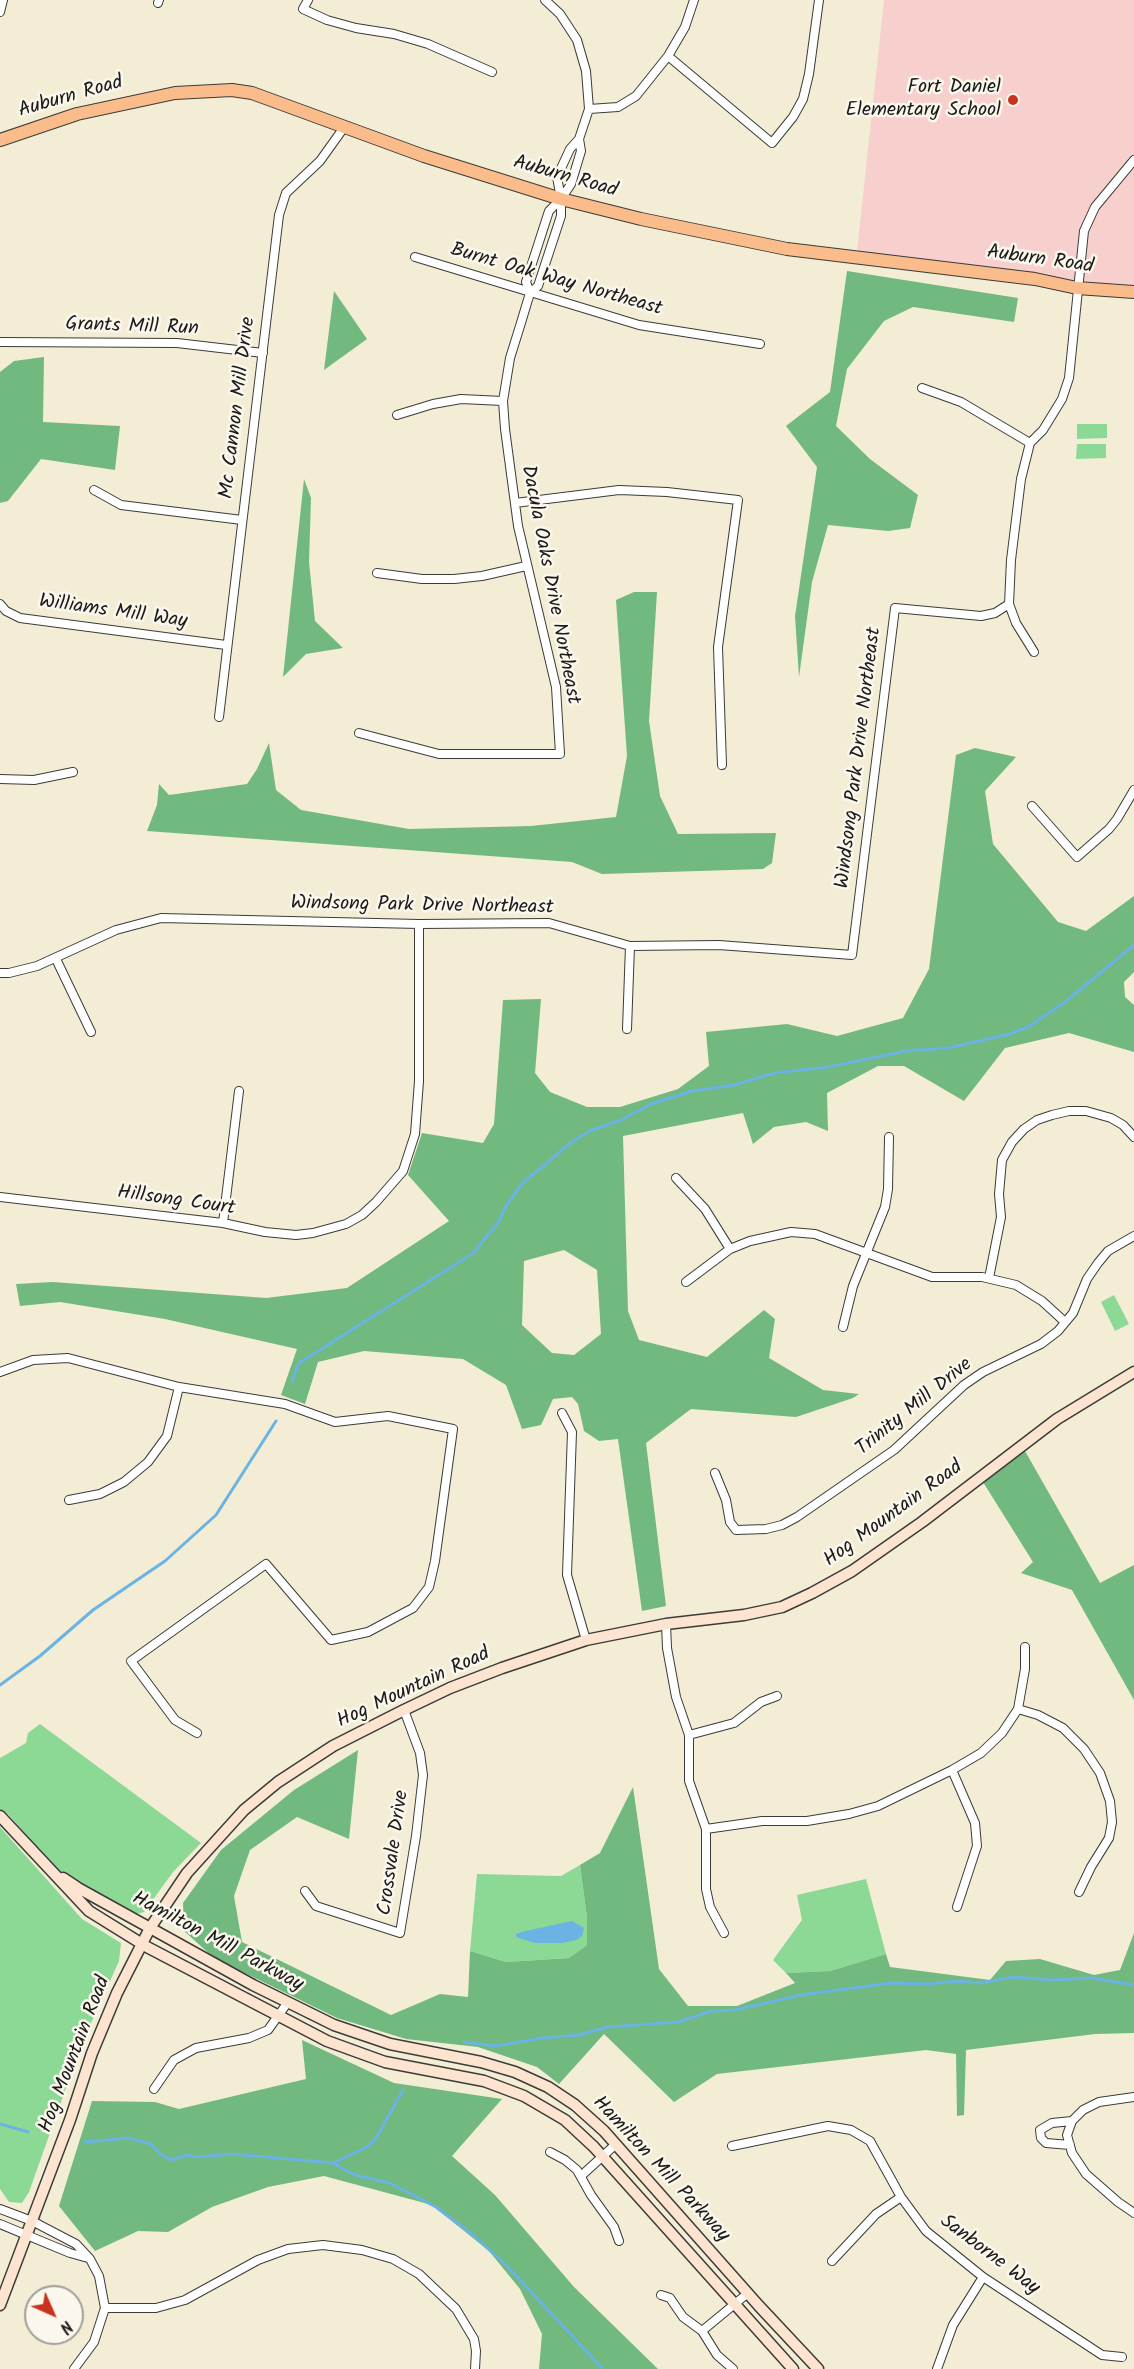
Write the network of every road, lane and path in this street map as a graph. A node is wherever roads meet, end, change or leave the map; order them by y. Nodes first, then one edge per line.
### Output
1 (3, 0) edge
2 (308, 0) edge
3 (545, 0) edge
4 (694, 0) edge
5 (819, 0) edge
6 (0, 12) edge
7 (668, 56) junction
8 (492, 72) dead end
9 (589, 110) junction
10 (345, 126) junction
11 (0, 140) edge
12 (579, 140) junction
13 (1134, 160) edge
14 (561, 199) junction
15 (415, 257) dead end
16 (1077, 288) junction
17 (1134, 292) edge
18 (530, 293) junction
19 (0, 342) edge
20 (760, 344) dead end
21 (263, 353) junction
22 (922, 388) dead end
23 (503, 400) junction
24 (397, 415) dead end
25 (1030, 443) junction
26 (94, 490) dead end
27 (515, 503) junction
28 (242, 520) junction
29 (526, 566) junction
30 (377, 573) dead end
31 (0, 604) edge
32 (1009, 604) junction
33 (226, 645) junction
34 (1035, 652) dead end
35 (219, 717) dead end
36 (359, 733) dead end
37 (722, 765) dead end
38 (73, 772) dead end
39 (0, 779) edge
40 (1134, 790) edge
41 (1032, 806) dead end
42 (419, 924) junction
43 (630, 946) junction
44 (56, 959) junction
45 (0, 973) edge
46 (627, 1029) dead end
47 (91, 1032) dead end
48 (239, 1091) dead end
49 (889, 1137) dead end
50 (1134, 1137) edge
51 (676, 1178) dead end
52 (0, 1197) edge
53 (223, 1223) junction
54 (1134, 1236) edge
55 (730, 1249) junction
56 (866, 1252) junction
57 (989, 1278) junction
58 (686, 1282) dead end
59 (1065, 1322) junction
60 (843, 1327) dead end
61 (0, 1372) edge
62 (1134, 1372) edge
63 (179, 1387) junction
64 (562, 1413) dead end
65 (715, 1473) dead end
66 (69, 1500) dead end
67 (666, 1624) junction
68 (586, 1640) junction
69 (1025, 1647) dead end
70 (777, 1696) dead end
71 (1018, 1709) junction
72 (404, 1710) junction
73 (198, 1733) dead end
74 (689, 1735) junction
75 (952, 1770) junction
76 (0, 1816) edge
77 (706, 1829) junction
78 (51, 1869) junction
79 (305, 1891) dead end
80 (1079, 1892) dead end
81 (957, 1907) dead end
82 (150, 1928) junction
83 (724, 1933) dead end
84 (141, 1944) junction
85 (288, 2002) junction
86 (279, 2018) junction
87 (154, 2090) dead end
88 (1134, 2097) edge
89 (1072, 2121) junction
90 (616, 2144) junction
91 (1070, 2145) junction
92 (732, 2146) dead end
93 (550, 2152) dead end
94 (602, 2156) junction
95 (580, 2176) junction
96 (902, 2197) junction
97 (0, 2209) edge
98 (1134, 2213) edge
99 (32, 2220) junction
100 (0, 2224) edge
101 (26, 2236) junction
102 (619, 2241) dead end
103 (90, 2259) junction
104 (832, 2261) dead end
105 (983, 2277) junction
106 (748, 2293) junction
107 (661, 2295) dead end
108 (0, 2305) edge
109 (735, 2305) junction
110 (105, 2308) junction
111 (702, 2331) junction
112 (1122, 2357) dead end
113 (74, 2369) edge
114 (475, 2369) edge
115 (733, 2369) edge
116 (792, 2369) edge
117 (818, 2369) edge
118 (936, 2369) edge

1 - 6 street
2 - 8 street
3 - 9 street
4 - 7 street
5 - 7 street
7 - 9 street
9 - 12 street
10 - 11 main road, Auburn Road
10 - 14 main road, Auburn Road
10 - 21 street, Mc Cannon Mill Drive
12 - 14 street
12 - 14 street
13 - 16 street
14 - 16 main road, Auburn Road
14 - 18 street, Dacula Oaks Drive Northeast
14 - 18 street, Dacula Oaks Drive Northeast
15 - 18 street, Burnt Oak Way Northeast
16 - 17 main road, Auburn Road
16 - 25 street
18 - 20 street, Burnt Oak Way Northeast
18 - 23 street, Dacula Oaks Drive Northeast
19 - 21 street, Grants Mill Run
21 - 28 street, Mc Cannon Mill Drive
22 - 25 street
23 - 24 street
23 - 27 street, Dacula Oaks Drive Northeast
25 - 32 street
26 - 28 street
27 - 29 street, Dacula Oaks Drive Northeast
27 - 37 street
28 - 33 street, Mc Cannon Mill Drive
29 - 30 street
29 - 36 street, Dacula Oaks Drive Northeast
31 - 33 street, Williams Mill Way
32 - 34 street
32 - 43 street, Windsong Park Drive Northeast
33 - 35 street, Mc Cannon Mill Drive
38 - 39 street
40 - 41 street
42 - 43 street, Windsong Park Drive Northeast
42 - 44 street, Windsong Park Drive Northeast
42 - 53 street, Hillsong Court
43 - 46 street
44 - 45 street, Windsong Park Drive Northeast
44 - 47 street
48 - 53 street
49 - 56 street
50 - 57 street
51 - 55 street
52 - 53 street, Hillsong Court
54 - 59 street, Trinity Mill Drive
55 - 56 street
55 - 58 street
56 - 57 street
56 - 60 street
57 - 59 street
59 - 65 street, Trinity Mill Drive
61 - 63 street
62 - 67 street, Hog Mountain Road
63 - 66 street
63 - 73 street
64 - 68 street
67 - 68 street, Hog Mountain Road
67 - 74 street
68 - 72 street, Hog Mountain Road
69 - 71 street
70 - 74 street
71 - 75 street
71 - 80 street
72 - 79 street, Crossvale Drive
72 - 82 street, Hog Mountain Road
74 - 77 street
75 - 77 street
75 - 81 street
76 - 78 street, Hamilton Mill Parkway
77 - 83 street
78 - 82 street, Hamilton Mill Parkway
78 - 84 street, Hamilton Mill Parkway
82 - 84 street, Hog Mountain Road
82 - 85 street, Hamilton Mill Parkway
84 - 86 street, Hamilton Mill Parkway
84 - 99 street, Hog Mountain Road
85 - 86 street
85 - 90 street, Hamilton Mill Parkway
86 - 87 street
86 - 94 street, Hamilton Mill Parkway
88 - 89 street
89 - 91 street
89 - 91 street
90 - 94 street
90 - 106 street, Hamilton Mill Parkway
91 - 98 street
92 - 96 street, Sanborne Way
93 - 95 street
94 - 95 street
94 - 109 street, Hamilton Mill Parkway
95 - 102 street
96 - 104 street
96 - 105 street, Sanborne Way
97 - 99 street
99 - 101 street, Hog Mountain Road
99 - 103 street
100 - 101 street
101 - 103 street
101 - 108 street, Hog Mountain Road
103 - 110 street
105 - 112 street, Sanborne Way
105 - 118 street
106 - 109 street
106 - 117 street, Hamilton Mill Parkway
107 - 111 street
109 - 111 street
109 - 116 street, Hamilton Mill Parkway
110 - 113 street
110 - 114 street
111 - 115 street

